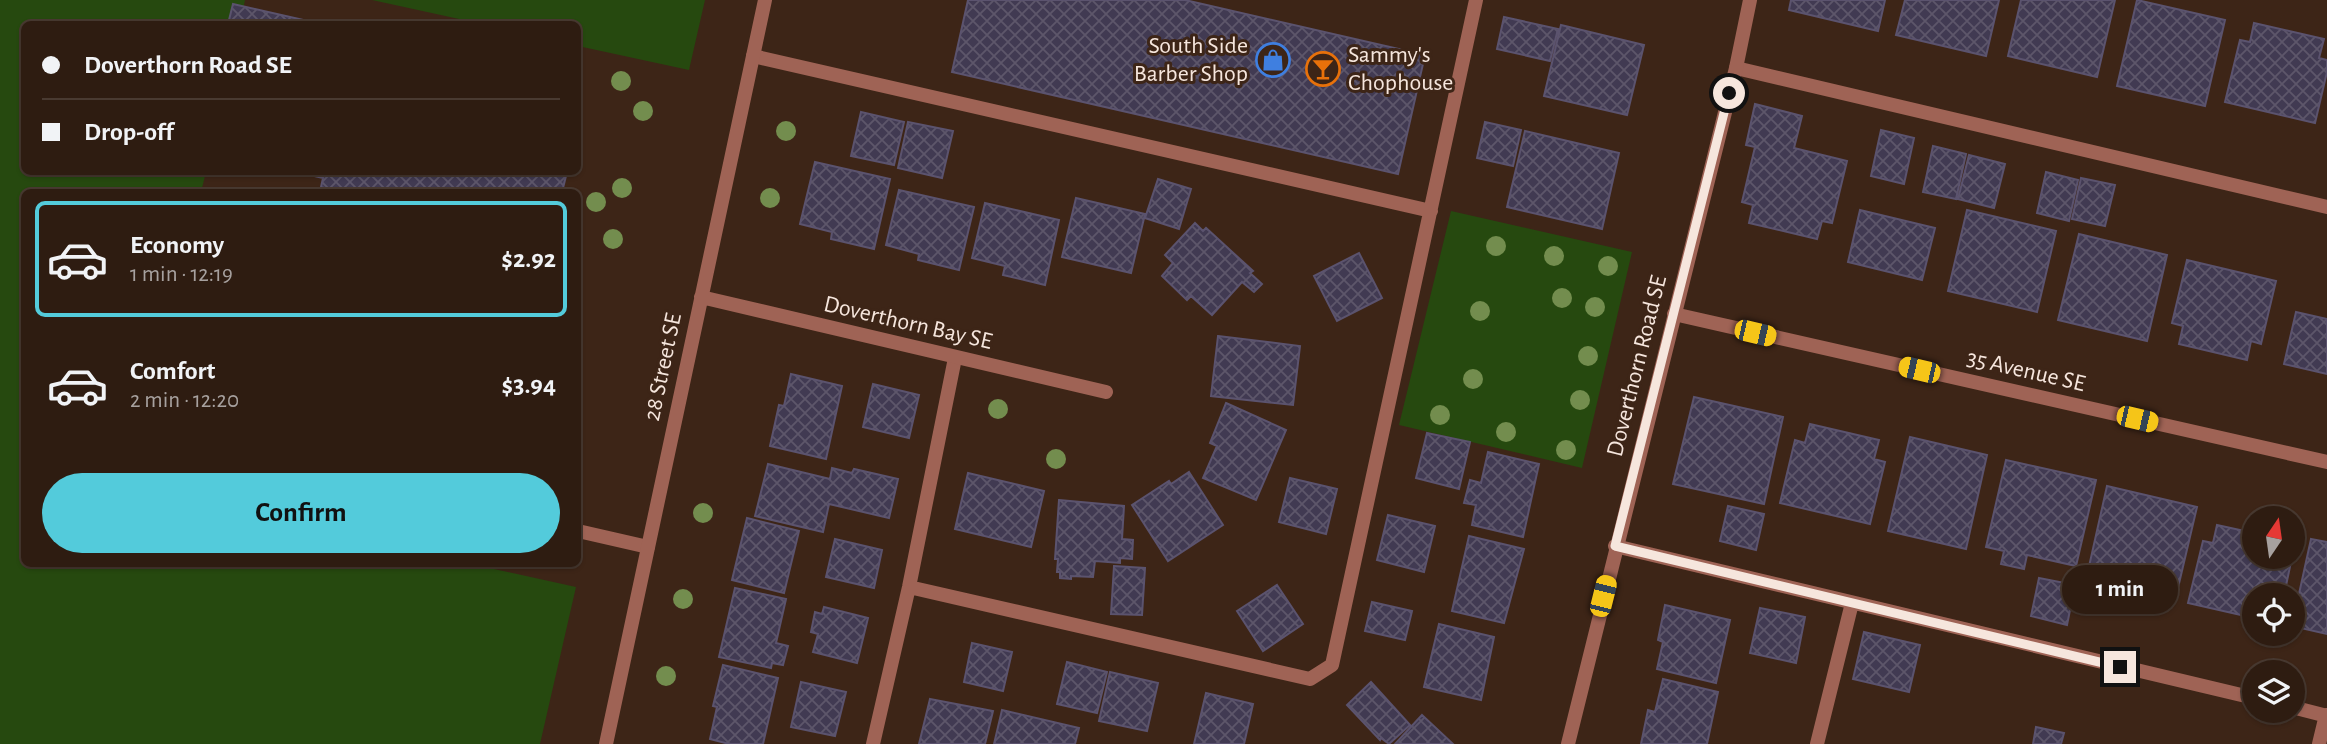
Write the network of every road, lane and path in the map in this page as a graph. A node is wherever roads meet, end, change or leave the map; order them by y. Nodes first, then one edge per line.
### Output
1 (765, 0) edge
2 (1476, 0) edge
3 (1751, 0) edge
4 (753, 56) junction
5 (1735, 68) junction
6 (2327, 208) edge
7 (1431, 211) junction
8 (701, 297) junction
9 (1674, 314) junction
10 (955, 358) junction
11 (1106, 392) dead end
12 (2327, 462) edge
13 (581, 532) edge
14 (1615, 546) junction
15 (648, 547) junction
16 (909, 587) junction
17 (1852, 603) junction
18 (2242, 695) edge
19 (2305, 710) edge
20 (2326, 715) edge
21 (606, 744) edge
22 (873, 744) edge
23 (1567, 744) edge
24 (1817, 744) edge
25 (2319, 744) edge

1 - 4 street, 28 Street SE
2 - 7 street
3 - 5 street, Doverthorn Road SE
4 - 7 street
4 - 8 street, 28 Street SE
5 - 6 street
5 - 9 street, Doverthorn Road SE
7 - 16 street
8 - 10 street, Doverthorn Bay SE
8 - 15 street, 28 Street SE
9 - 12 street, 35 Avenue SE
9 - 14 street, Doverthorn Road SE
10 - 11 street, Doverthorn Bay SE
10 - 16 street
13 - 15 street
14 - 17 street
14 - 23 street, Doverthorn Road SE
15 - 21 street, 28 Street SE
16 - 22 street
17 - 18 street
17 - 24 street
19 - 20 street
20 - 25 street

